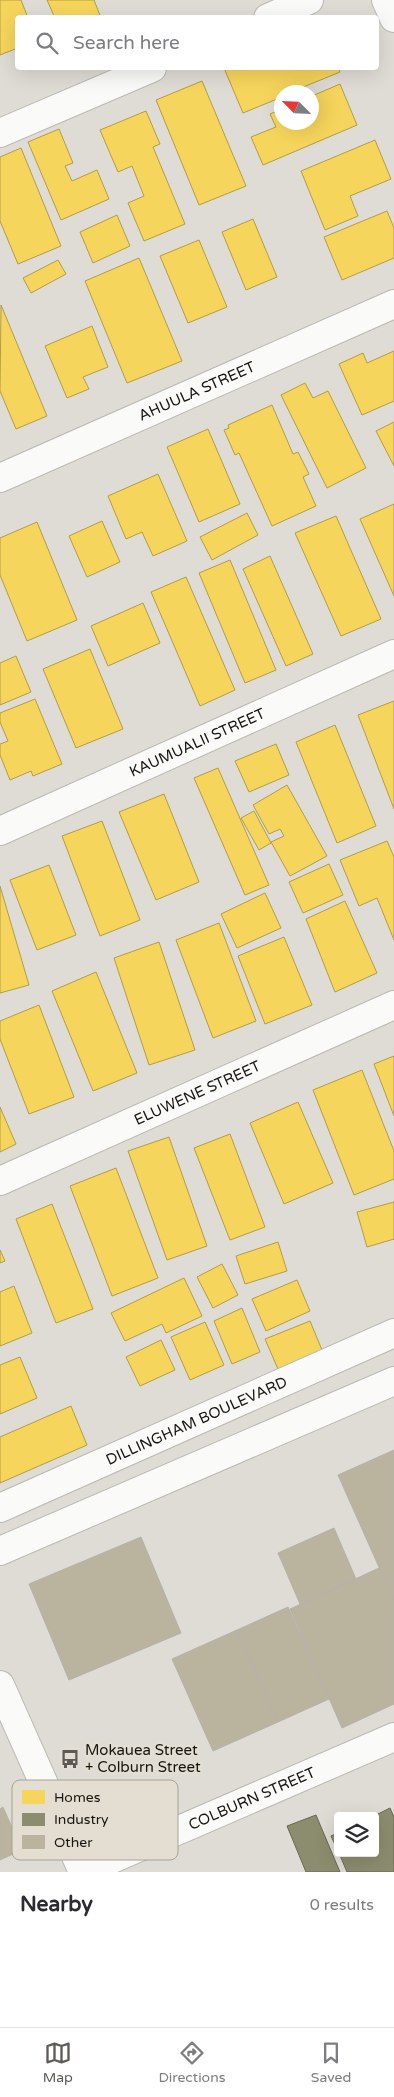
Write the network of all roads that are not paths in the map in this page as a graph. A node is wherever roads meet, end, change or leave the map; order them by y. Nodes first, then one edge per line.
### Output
1 (309, 0) edge
2 (386, 0) edge
3 (275, 15) edge
4 (394, 18) edge
5 (147, 70) edge
6 (0, 133) edge
7 (394, 304) edge
8 (0, 478) edge
9 (394, 654) edge
10 (0, 831) edge
11 (394, 1005) edge
12 (0, 1181) edge
13 (394, 1333) edge
14 (394, 1381) edge
15 (0, 1508) edge
16 (0, 1551) edge
17 (0, 1685) edge
18 (394, 1737) edge
19 (42, 1780) edge
20 (178, 1831) edge
21 (78, 1860) edge
22 (111, 1860) edge
23 (83, 1872) edge

1 - 3 street
2 - 4 street
5 - 6 street
7 - 8 street, AHUULA STREET
9 - 10 street, KAUMUALII STREET
11 - 12 street, ELUWENE STREET
13 - 15 street, DILLINGHAM BOULEVARD
14 - 16 street
17 - 19 street
18 - 20 street, COLBURN STREET
21 - 23 street
22 - 23 street, COLBURN STREET

